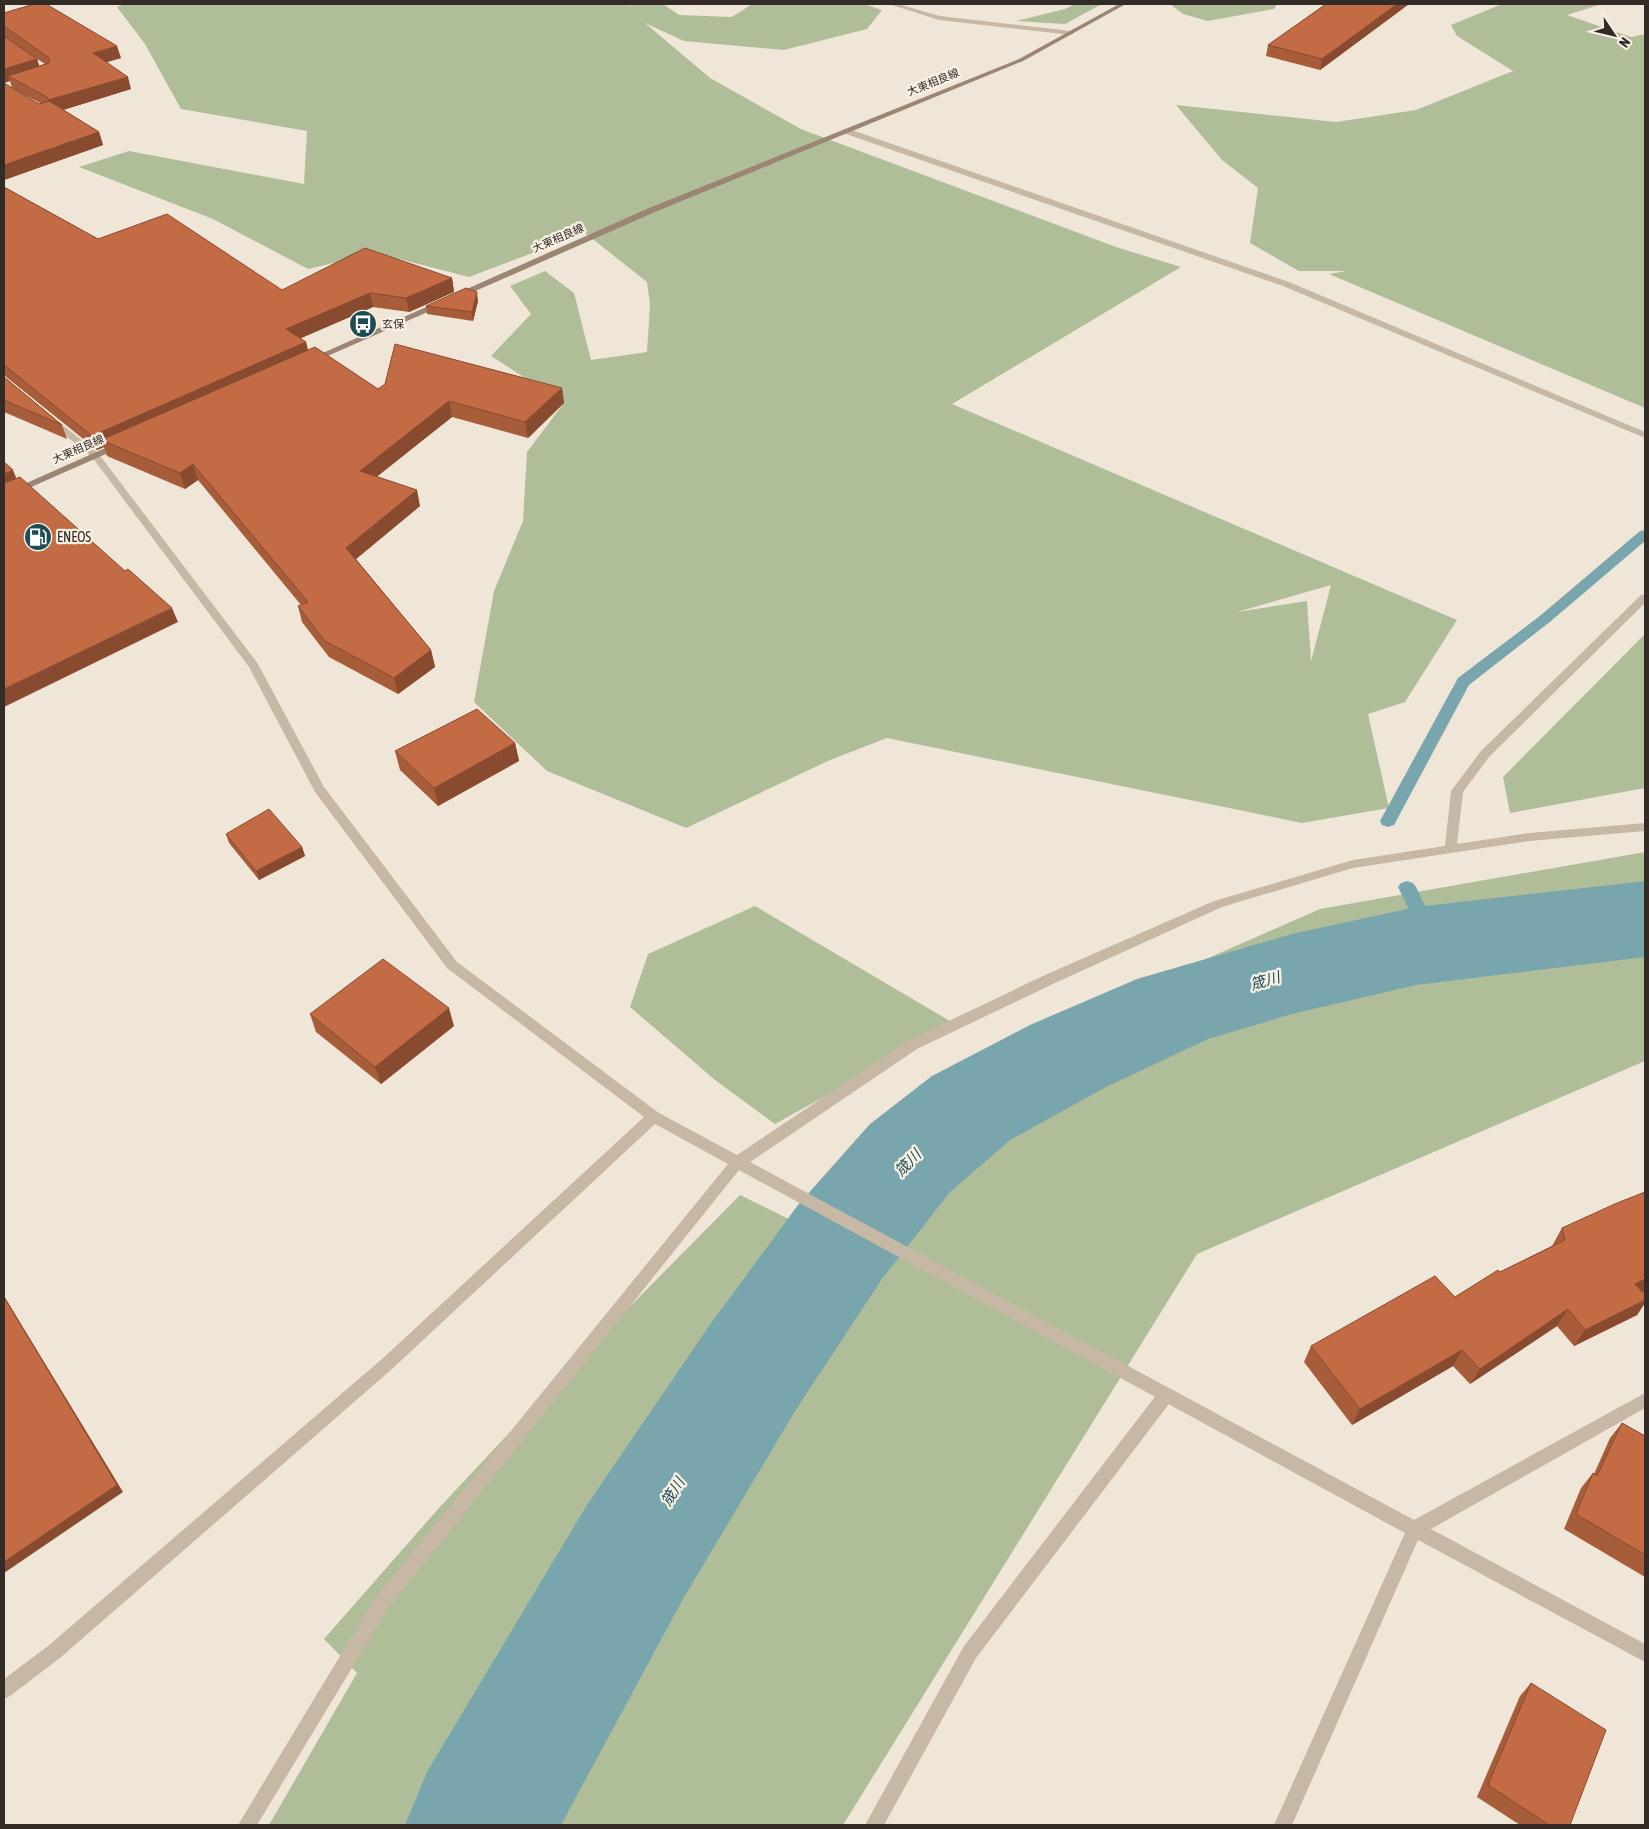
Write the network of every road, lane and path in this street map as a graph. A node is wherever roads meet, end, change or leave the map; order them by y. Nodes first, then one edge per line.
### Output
1 (892, 4) edge
2 (1123, 4) edge
3 (1071, 33) junction
4 (846, 131) junction
5 (305, 363) edge
6 (42, 411) edge
7 (1645, 435) edge
8 (132, 439) edge
9 (95, 455) junction
10 (4, 496) edge
11 (1645, 597) edge
12 (1645, 827) edge
13 (1452, 848) junction
14 (654, 1117) junction
15 (737, 1163) junction
16 (1166, 1395) junction
17 (1645, 1400) edge
18 (1415, 1529) junction
19 (1645, 1653) edge
20 (4, 1690) edge
21 (246, 1825) edge
22 (874, 1825) edge
23 (1283, 1825) edge

1 - 3 street
2 - 3 main road, 大東相良線
3 - 4 main road, 大東相良線
4 - 5 main road, 大東相良線
4 - 7 street
6 - 9 street
8 - 9 main road, 大東相良線
9 - 10 main road, 大東相良線
9 - 14 street
11 - 13 street
12 - 13 street
13 - 15 street
14 - 15 street
14 - 20 street
15 - 16 street
15 - 21 street
16 - 18 street
16 - 22 street
17 - 18 street
18 - 19 street
18 - 23 street

